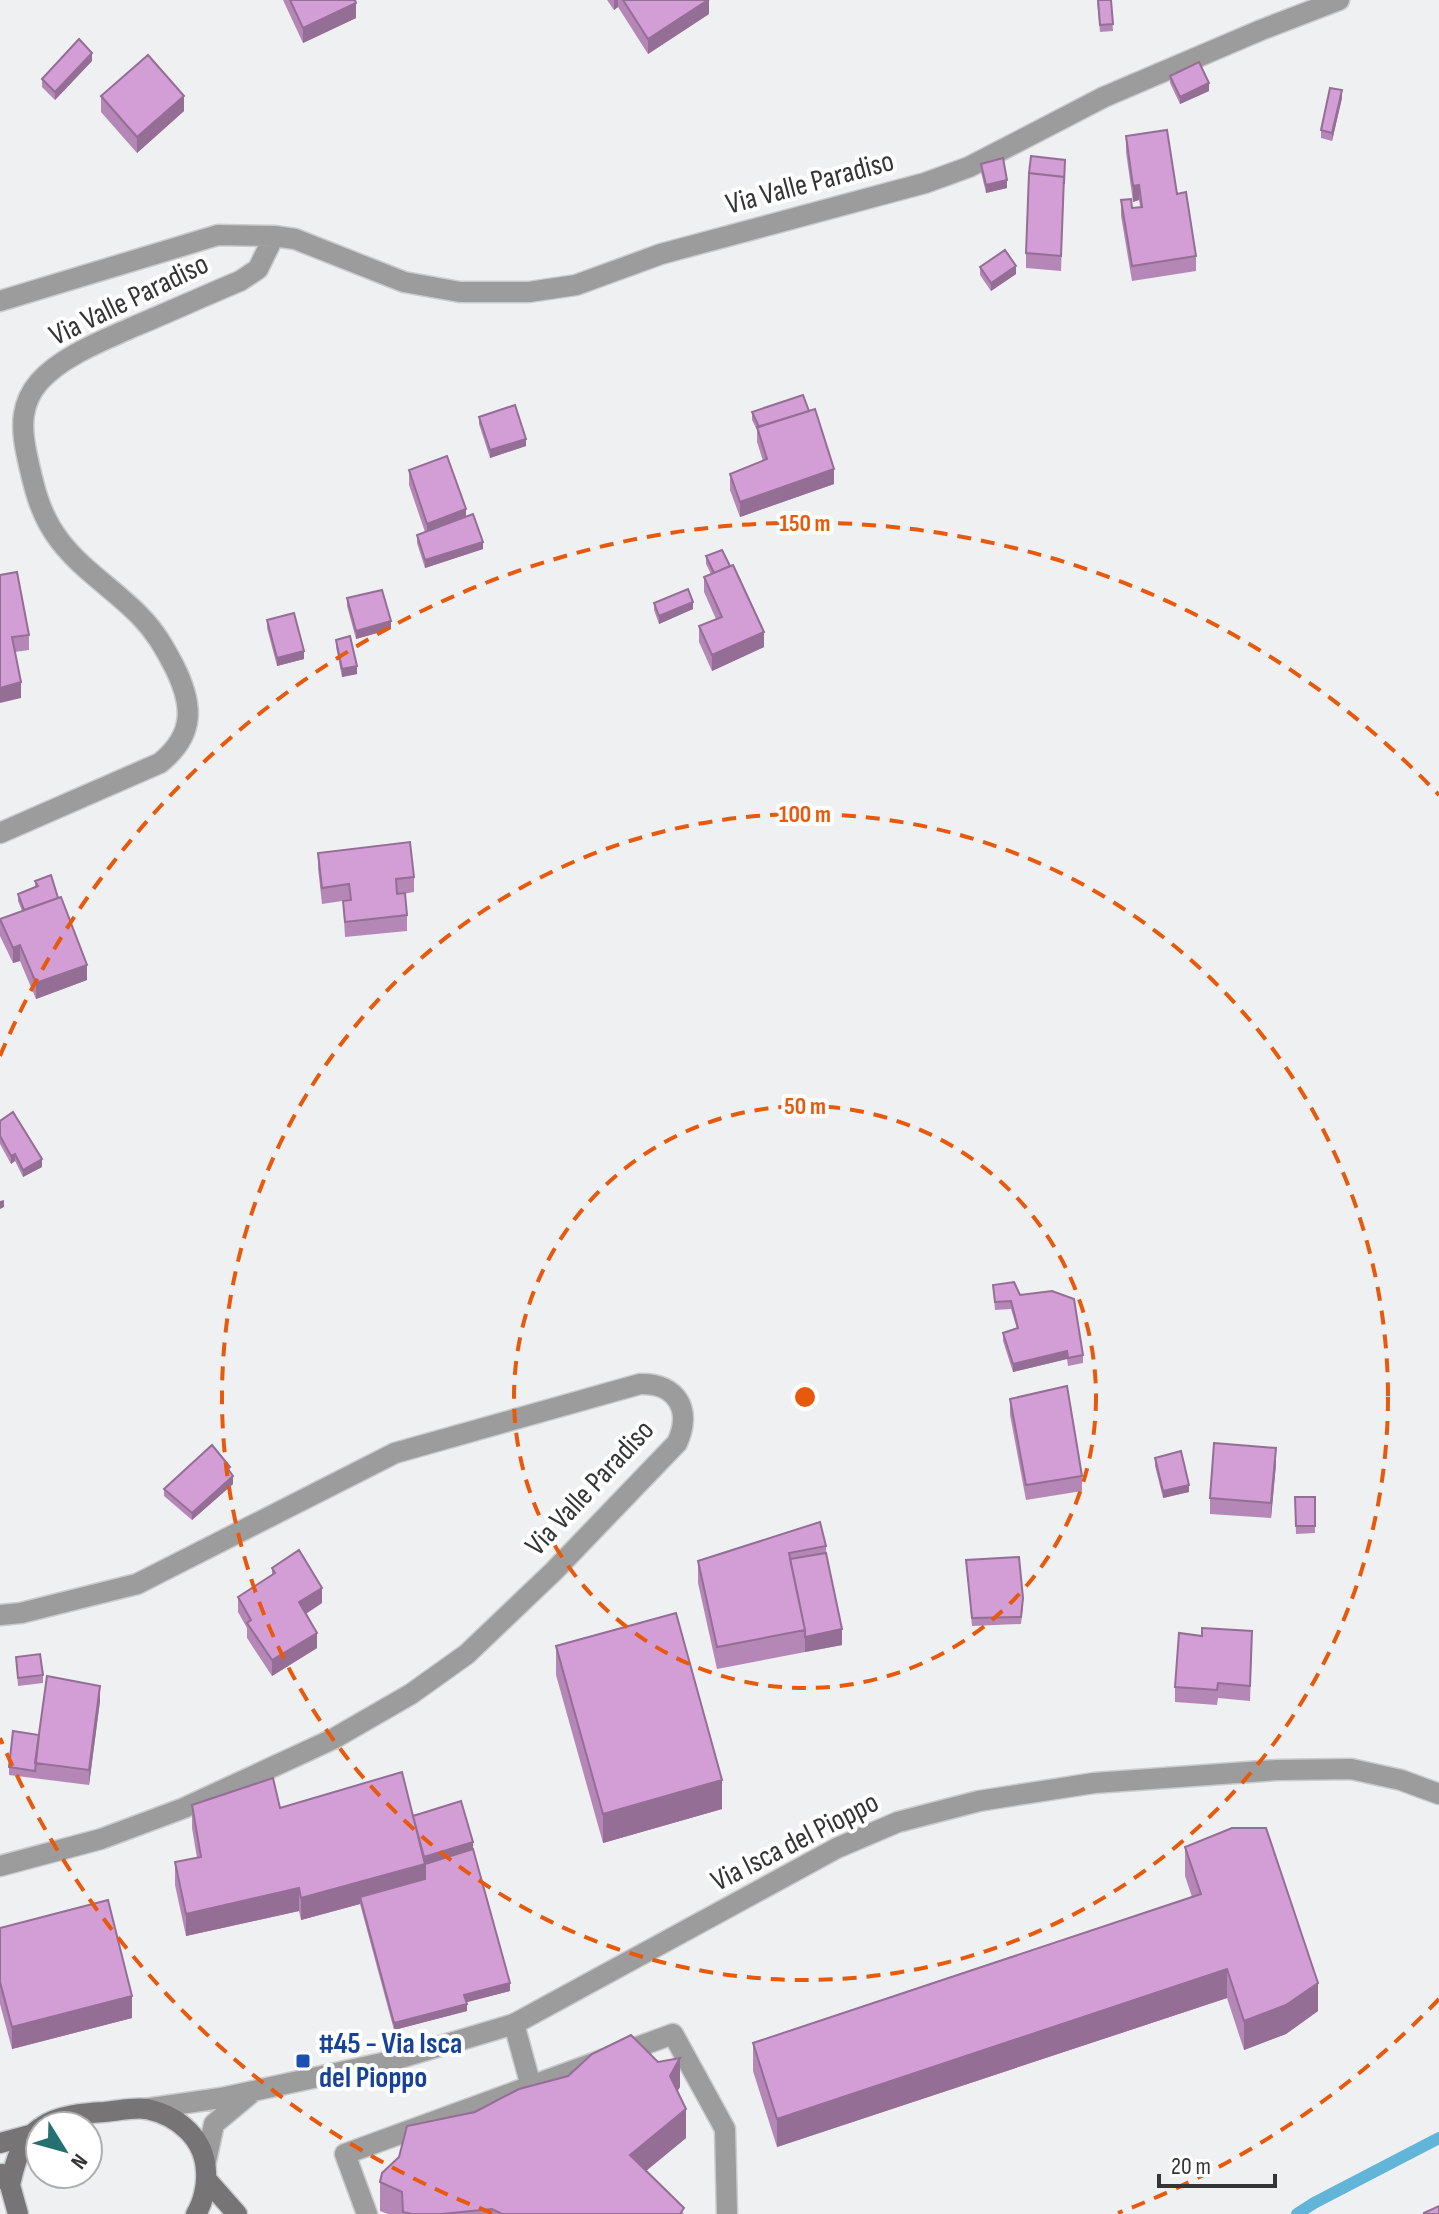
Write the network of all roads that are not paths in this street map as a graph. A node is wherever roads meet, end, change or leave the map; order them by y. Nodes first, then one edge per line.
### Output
1 (1339, 0) edge
2 (274, 236) junction
3 (0, 301) edge
4 (0, 833) edge
5 (0, 1615) edge
6 (1439, 1794) edge
7 (0, 1866) edge
8 (514, 2024) junction
9 (531, 2086) junction
10 (253, 2091) junction
11 (145, 2109) junction
12 (104, 2112) edge
13 (24, 2135) edge
14 (0, 2143) edge
15 (24, 2147) edge
16 (206, 2171) junction
17 (5, 2179) edge
18 (18, 2214) edge
19 (196, 2214) edge
20 (237, 2214) edge
21 (367, 2214) edge
22 (727, 2214) edge

1 - 2 street, Via Valle Paradiso
2 - 3 street, Via Valle Paradiso
2 - 4 street, Via Valle Paradiso
5 - 7 street, Via Valle Paradiso
6 - 8 street, Via Isca del Pioppo
8 - 9 street
8 - 10 street, Via Isca del Pioppo
9 - 21 street
9 - 22 street
10 - 11 street, Via Isca del Pioppo
10 - 16 street, Via Isca del Pioppo
11 - 12 street
11 - 16 street
13 - 14 street
15 - 17 street
16 - 19 street
16 - 20 street
17 - 18 street

